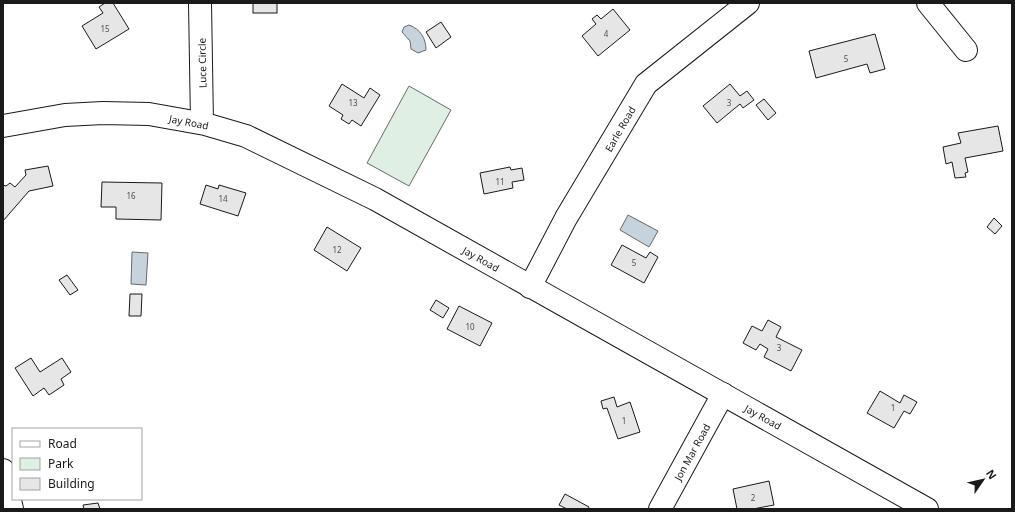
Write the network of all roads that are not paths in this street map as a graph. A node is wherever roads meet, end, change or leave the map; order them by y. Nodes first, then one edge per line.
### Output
1 (200, 3) edge
2 (748, 3) edge
3 (928, 3) edge
4 (966, 50) dead end
5 (202, 123) junction
6 (3, 126) edge
7 (530, 286) junction
8 (723, 394) junction
9 (3, 470) edge
10 (12, 509) edge
11 (660, 509) edge
12 (927, 509) edge

1 - 5 street, Luce Circle
2 - 7 street, Earle Road
3 - 4 street
5 - 6 street, Jay Road
5 - 7 street, Jay Road
7 - 8 street, Jay Road
8 - 11 street, Jon Mar Road
8 - 12 street, Jay Road
9 - 10 street

